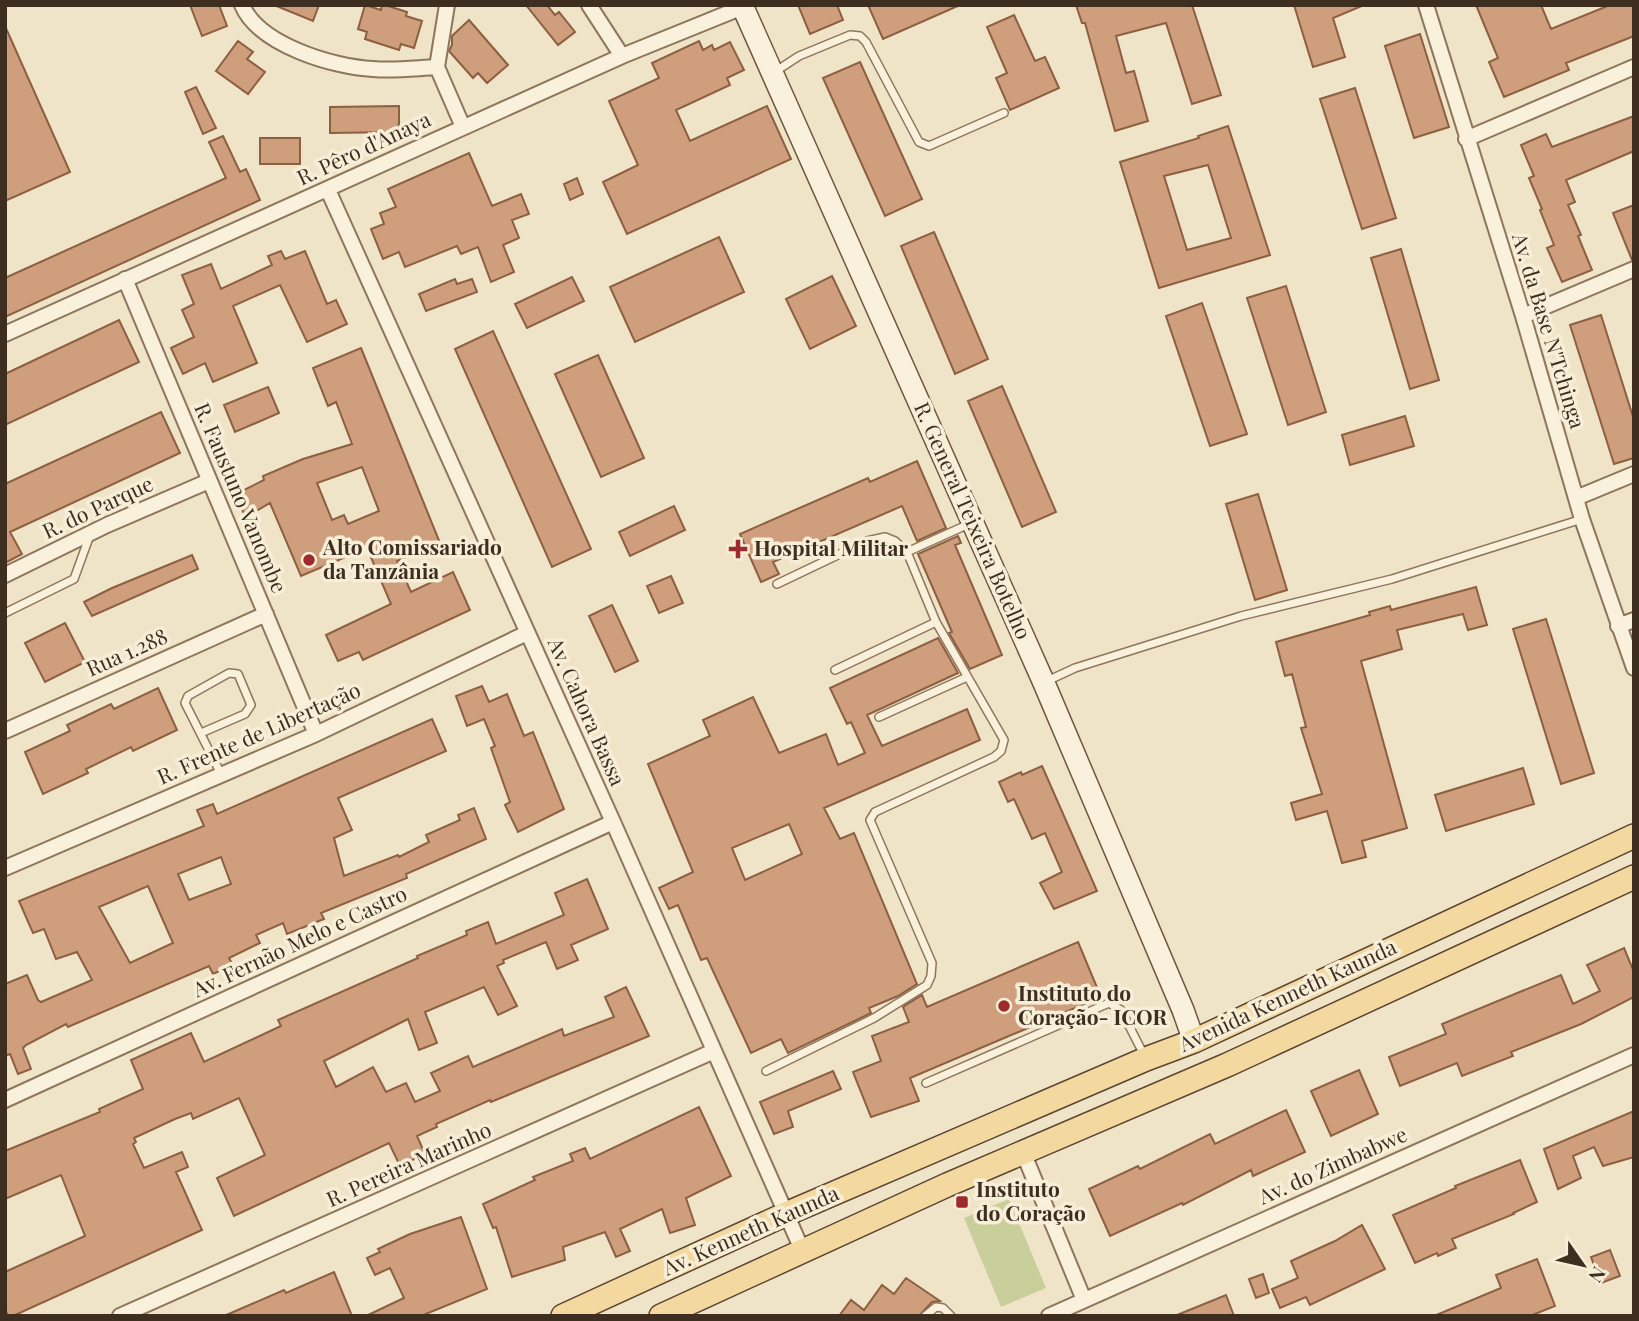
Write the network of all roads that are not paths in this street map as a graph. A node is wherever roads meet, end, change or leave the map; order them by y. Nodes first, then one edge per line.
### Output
1 (242, 5) edge
2 (447, 5) edge
3 (589, 5) edge
4 (1426, 5) edge
5 (742, 6) edge
6 (622, 56) junction
7 (437, 67) junction
8 (1634, 67) edge
9 (773, 73) junction
10 (1004, 113) dead end
11 (463, 127) junction
12 (1466, 139) junction
13 (328, 190) junction
14 (1634, 269) edge
15 (125, 279) junction
16 (1523, 316) junction
17 (5, 334) edge
18 (1634, 474) edge
19 (209, 481) junction
20 (1576, 498) junction
21 (1582, 519) junction
22 (973, 522) junction
23 (90, 534) junction
24 (907, 552) junction
25 (5, 575) edge
26 (777, 584) dead end
27 (5, 613) edge
28 (266, 614) junction
29 (1634, 620) edge
30 (936, 622) junction
31 (1619, 626) junction
32 (527, 633) junction
33 (1634, 668) edge
34 (835, 670) dead end
35 (967, 677) junction
36 (1044, 683) junction
37 (879, 717) dead end
38 (5, 731) edge
39 (201, 733) junction
40 (316, 733) junction
41 (221, 774) junction
42 (612, 822) junction
43 (1634, 836) edge
44 (5, 868) edge
45 (1634, 877) edge
46 (1194, 1041) junction
47 (714, 1051) junction
48 (1634, 1055) edge
49 (1146, 1059) junction
50 (766, 1071) dead end
51 (926, 1083) dead end
52 (5, 1100) edge
53 (940, 1149) joint
54 (1023, 1152) junction
55 (947, 1185) joint
56 (786, 1214) junction
57 (803, 1252) junction
58 (1084, 1300) junction
59 (120, 1316) edge
60 (563, 1316) edge
61 (661, 1316) edge
62 (925, 1316) edge
63 (951, 1316) edge
64 (1049, 1316) edge

1 - 7 street
2 - 7 street
3 - 6 street
4 - 12 street, Av. da Base N'Tchinga
5 - 6 street, R. Pêro d'Anaya
5 - 9 street, R. General Teixeira Botelho
6 - 11 street, R. Pêro d'Anaya
7 - 11 street
8 - 12 street
9 - 10 lane
9 - 22 street, R. General Teixeira Botelho
11 - 13 street, R. Pêro d'Anaya
12 - 16 street, Av. da Base N'Tchinga
13 - 15 street, R. Pêro d'Anaya
13 - 32 street, Av. Cahora Bassa
14 - 16 street
15 - 17 street, R. Pêro d'Anaya
15 - 19 street, R. Faustuno Vanombe
16 - 20 street, Av. da Base N'Tchinga
18 - 20 street
19 - 23 street, R. do Parque
19 - 28 street, R. Faustuno Vanombe
20 - 21 street, Av. da Base N'Tchinga
21 - 31 street, Av. da Base N'Tchinga
21 - 36 lane
22 - 24 lane
22 - 36 street, R. General Teixeira Botelho
23 - 25 street, R. do Parque
23 - 27 lane
24 - 26 lane
24 - 30 lane
28 - 38 street, Rua 1.288
28 - 40 street, R. Faustuno Vanombe
29 - 31 street
30 - 34 lane
30 - 35 lane
31 - 33 street, Av. da Base N'Tchinga
32 - 40 street, R. Frente de Libertação
32 - 42 street, Av. Cahora Bassa
35 - 37 lane
35 - 50 lane
36 - 46 street, R. General Teixeira Botelho
39 - 39 lane
39 - 41 lane
40 - 41 street, R. Frente de Libertação
41 - 44 street, R. Frente de Libertação
42 - 47 street, Av. Cahora Bassa
42 - 52 street, Av. Fernão Melo e Castro
43 - 46 main road, Avenida Kenneth Kaunda
45 - 54 main road, Avenida Kenneth Kaunda
46 - 49 main road, Avenida Kenneth Kaunda
47 - 56 street, Av. Cahora Bassa
47 - 59 street, R. Pereira Marinho
48 - 58 street, Av. do Zimbabwe
49 - 51 lane
49 - 53 main road, Avenida Kenneth Kaunda
53 - 56 main road, Av. Kenneth Kaunda
54 - 55 main road, Avenida Kenneth Kaunda
54 - 58 street
55 - 57 main road, Av. Kenneth Kaunda
56 - 57 street, Av. Cahora Bassa
56 - 60 main road, Av. Kenneth Kaunda
57 - 61 main road, Av. Kenneth Kaunda
58 - 64 street, Av. do Zimbabwe
62 - 63 lane

